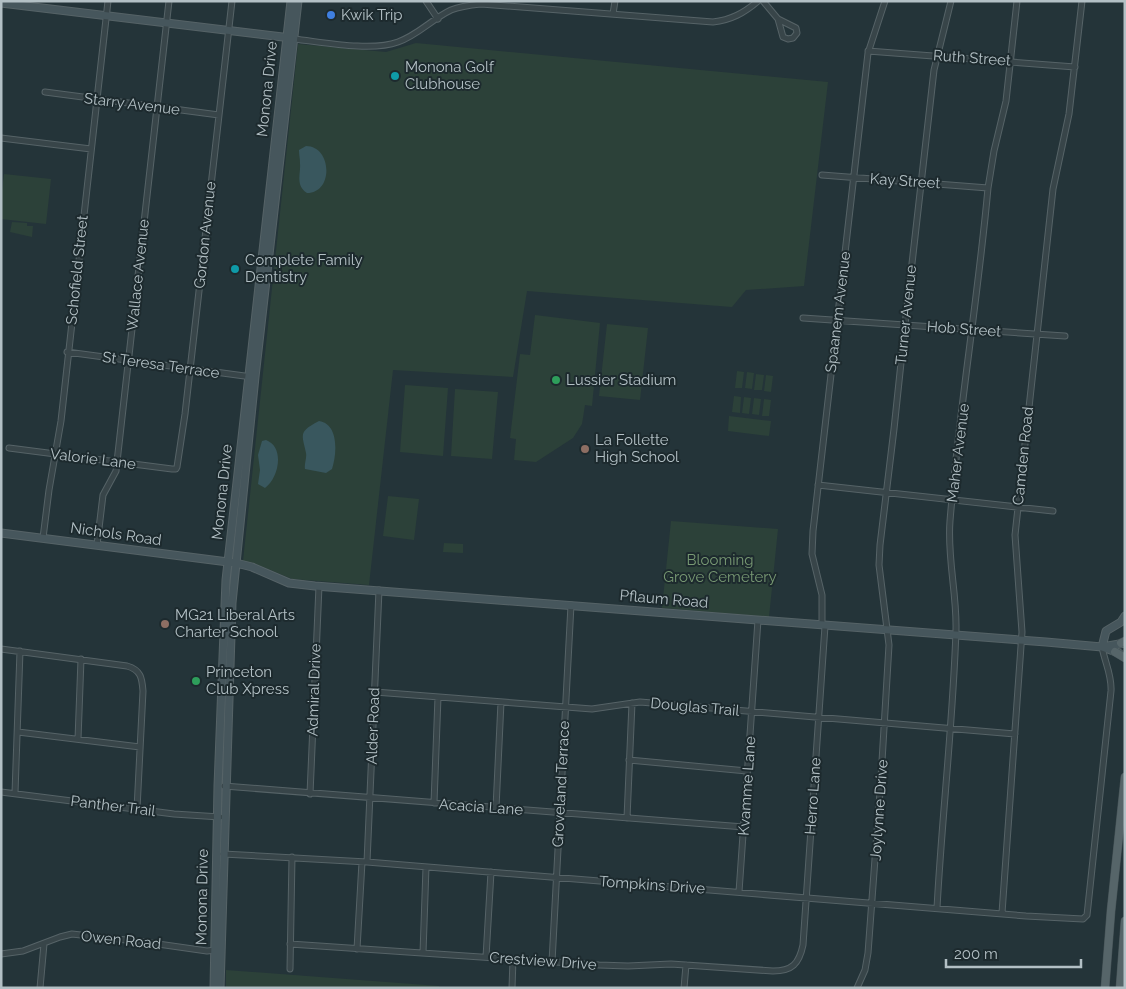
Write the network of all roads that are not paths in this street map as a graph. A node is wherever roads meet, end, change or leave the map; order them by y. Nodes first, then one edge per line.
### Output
1 (108, 1) edge
2 (169, 1) edge
3 (232, 1) edge
4 (291, 1) edge
5 (298, 1) edge
6 (426, 1) edge
7 (615, 1) edge
8 (758, 1) edge
9 (763, 1) edge
10 (885, 1) edge
11 (951, 1) edge
12 (1017, 1) edge
13 (1082, 1) edge
14 (2, 2) edge
15 (1, 8) edge
16 (614, 14) junction
17 (106, 16) junction
18 (778, 18) dead end
19 (438, 19) junction
20 (166, 24) junction
21 (229, 31) junction
22 (290, 38) junction
23 (868, 51) junction
24 (937, 56) junction
25 (1011, 61) junction
26 (1075, 67) junction
27 (45, 92) dead end
28 (97, 99) junction
29 (157, 107) junction
30 (219, 115) junction
31 (1, 138) edge
32 (92, 149) junction
33 (822, 175) dead end
34 (854, 177) junction
35 (922, 182) junction
36 (988, 188) junction
37 (804, 318) dead end
38 (837, 320) junction
39 (905, 324) junction
40 (971, 330) junction
41 (1037, 334) junction
42 (1065, 336) dead end
43 (68, 352) junction
44 (129, 361) junction
45 (190, 370) junction
46 (252, 377) junction
47 (9, 448) dead end
48 (55, 454) junction
49 (118, 462) junction
50 (177, 468) joint
51 (818, 485) junction
52 (887, 493) junction
53 (952, 500) junction
54 (1018, 508) junction
55 (1053, 511) dead end
56 (1, 533) edge
57 (43, 538) junction
58 (97, 545) junction
59 (232, 562) junction
60 (319, 586) junction
61 (379, 590) junction
62 (571, 605) junction
63 (1125, 616) edge
64 (758, 620) junction
65 (824, 625) junction
66 (888, 630) junction
67 (956, 635) junction
68 (1021, 640) junction
69 (1124, 644) edge
70 (1102, 647) junction
71 (1, 648) edge
72 (20, 651) junction
73 (1116, 652) joint
74 (1125, 656) edge
75 (81, 659) junction
76 (375, 692) junction
77 (438, 697) junction
78 (501, 702) junction
79 (632, 703) junction
80 (566, 706) junction
81 (751, 712) junction
82 (819, 718) junction
83 (884, 724) junction
84 (951, 729) junction
85 (18, 732) junction
86 (1015, 734) junction
87 (78, 739) junction
88 (140, 747) junction
89 (629, 760) junction
90 (747, 771) junction
91 (1125, 777) edge
92 (218, 786) junction
93 (227, 787) junction
94 (1, 792) edge
95 (15, 793) junction
96 (310, 794) junction
97 (370, 798) junction
98 (434, 803) junction
99 (496, 808) junction
100 (137, 809) junction
101 (560, 812) junction
102 (222, 817) junction
103 (627, 818) junction
104 (744, 828) junction
105 (221, 854) junction
106 (292, 857) junction
107 (365, 862) junction
108 (426, 868) junction
109 (491, 872) junction
110 (556, 877) junction
111 (739, 892) junction
112 (807, 898) junction
113 (872, 903) junction
114 (937, 908) junction
115 (1002, 914) junction
116 (1125, 921) edge
117 (44, 944) junction
118 (290, 944) junction
119 (357, 949) junction
120 (216, 950) junction
121 (423, 953) junction
122 (1, 954) edge
123 (486, 957) junction
124 (513, 959) junction
125 (552, 962) junction
126 (686, 964) junction
127 (794, 965) joint
128 (290, 969) dead end
129 (40, 988) edge
130 (214, 988) edge
131 (220, 988) edge
132 (512, 988) edge
133 (684, 988) edge
134 (857, 988) edge
135 (1106, 988) edge
136 (1120, 988) edge

1 - 17 street, Schofield Street
2 - 20 street, Wallace Avenue
3 - 21 street, Gordon Avenue
4 - 22 street, Monona Drive
5 - 22 street, Monona Drive
6 - 19 street
7 - 16 street
8 - 16 street
9 - 18 street
10 - 23 street, Spaanem Avenue
11 - 24 street, Turner Avenue
12 - 25 street, Maher Avenue
13 - 26 street, Camden Road
14 - 15 street
14 - 17 street
16 - 19 street
17 - 20 street
17 - 28 street, Schofield Street
19 - 22 street
20 - 21 street
20 - 29 street, Wallace Avenue
21 - 22 street
21 - 30 street, Gordon Avenue
22 - 46 street, Monona Drive
23 - 24 street, Ruth Street
23 - 34 street, Spaanem Avenue
24 - 25 street, Ruth Street
24 - 35 street, Turner Avenue
25 - 26 street, Ruth Street
25 - 36 street, Maher Avenue
26 - 41 street, Camden Road
27 - 28 street, Starry Avenue
28 - 29 street, Starry Avenue
28 - 32 street, Schofield Street
29 - 30 street, Starry Avenue
29 - 44 street, Wallace Avenue
30 - 45 street, Gordon Avenue
31 - 32 street
32 - 43 street, Schofield Street
33 - 34 street, Kay Street
34 - 35 street, Kay Street
34 - 38 street, Spaanem Avenue
35 - 36 street, Kay Street
35 - 39 street, Turner Avenue
36 - 40 street, Maher Avenue
37 - 38 street, Hob Street
38 - 39 street, Hob Street
38 - 51 street, Spaanem Avenue
39 - 40 street, Hob Street
39 - 52 street, Turner Avenue
40 - 41 street, Hob Street
40 - 53 street, Maher Avenue
41 - 42 street, Hob Street
41 - 54 street, Camden Road
43 - 44 street, St Teresa Terrace
43 - 48 street, Schofield Street
44 - 45 street, St Teresa Terrace
44 - 49 street, Wallace Avenue
45 - 46 street, St Teresa Terrace
45 - 50 street, Gordon Avenue
46 - 59 street, Monona Drive
47 - 48 street, Valorie Lane
48 - 49 street, Valorie Lane
48 - 57 street, Schofield Street
49 - 50 street, Valorie Lane
49 - 58 street, Wallace Avenue
51 - 52 street
51 - 65 street, Spaanem Avenue
52 - 53 street
52 - 66 street, Turner Avenue
53 - 54 street
53 - 67 street, Maher Avenue
54 - 55 street
54 - 68 street, Camden Road
56 - 57 street, Nichols Road
57 - 58 street, Nichols Road
58 - 59 street, Nichols Road
59 - 60 street, Pflaum Road
59 - 92 street, Monona Drive
59 - 93 street, Monona Drive
60 - 61 street, Pflaum Road
60 - 96 street, Admiral Drive
61 - 62 street, Pflaum Road
61 - 76 street, Alder Road
62 - 64 street, Pflaum Road
62 - 80 street, Groveland Terrace
63 - 70 street
64 - 65 street, Pflaum Road
64 - 81 street, Kvamme Lane
65 - 66 street, Pflaum Road
65 - 82 street, Herro Lane
66 - 67 street, Pflaum Road
66 - 83 street, Joylynne Drive
67 - 68 street, Pflaum Road
67 - 84 street, Maher Avenue
68 - 70 street, Pflaum Road
68 - 86 street, Camden Road
69 - 70 street, Pflaum Road
70 - 73 street, Pflaum Road
70 - 115 street, Tompkins Drive
71 - 72 street
72 - 75 street
72 - 85 street
73 - 74 main road
75 - 87 street
75 - 88 street
76 - 77 street, Douglas Trail
76 - 97 street, Alder Road
77 - 78 street, Douglas Trail
77 - 98 street
78 - 80 street, Douglas Trail
78 - 99 street
79 - 80 street, Douglas Trail
79 - 81 street, Douglas Trail
79 - 89 street
80 - 101 street, Groveland Terrace
81 - 82 street, Douglas Trail
81 - 90 street, Kvamme Lane
82 - 83 street, Douglas Trail
82 - 112 street, Herro Lane
83 - 84 street, Douglas Trail
83 - 113 street, Joylynne Drive
84 - 86 street, Douglas Trail
84 - 114 street, Maher Avenue
85 - 87 street
85 - 95 street
86 - 115 street, Camden Road
87 - 88 street
88 - 100 street
89 - 90 street
89 - 103 street
90 - 104 street, Kvamme Lane
91 - 135 main road
92 - 93 street, Acacia Lane
92 - 102 street, Monona Drive
93 - 96 street, Acacia Lane
93 - 102 street, Monona Drive
94 - 95 street, Panther Trail
95 - 100 street, Panther Trail
96 - 97 street, Acacia Lane
97 - 98 street, Acacia Lane
97 - 107 street, Alder Road
98 - 99 street, Acacia Lane
99 - 101 street, Acacia Lane
100 - 102 street, Panther Trail
101 - 103 street, Acacia Lane
101 - 110 street, Groveland Terrace
102 - 105 street, Monona Drive
103 - 104 street, Acacia Lane
104 - 111 street, Kvamme Lane
105 - 106 street, Tompkins Drive
105 - 120 street, Monona Drive
106 - 107 street, Tompkins Drive
106 - 118 street
107 - 108 street, Tompkins Drive
107 - 119 street, Alder Road
108 - 109 street, Tompkins Drive
108 - 121 street
109 - 110 street, Tompkins Drive
109 - 123 street
110 - 111 street, Tompkins Drive
110 - 125 street, Groveland Terrace
111 - 112 street, Tompkins Drive
112 - 113 street, Tompkins Drive
112 - 127 street, Herro Lane
113 - 114 street, Tompkins Drive
113 - 134 street, Joylynne Drive
114 - 115 street, Tompkins Drive
116 - 136 main road
117 - 120 street, Owen Road
117 - 122 street, Owen Road
117 - 129 street
118 - 119 street, Crestview Drive
118 - 128 street
119 - 121 street, Crestview Drive
120 - 130 street, Monona Drive
120 - 131 street, Monona Drive
121 - 123 street, Crestview Drive
123 - 124 street, Crestview Drive
124 - 125 street, Crestview Drive
124 - 132 street
125 - 126 street, Crestview Drive
126 - 127 street, Crestview Drive
126 - 133 street

